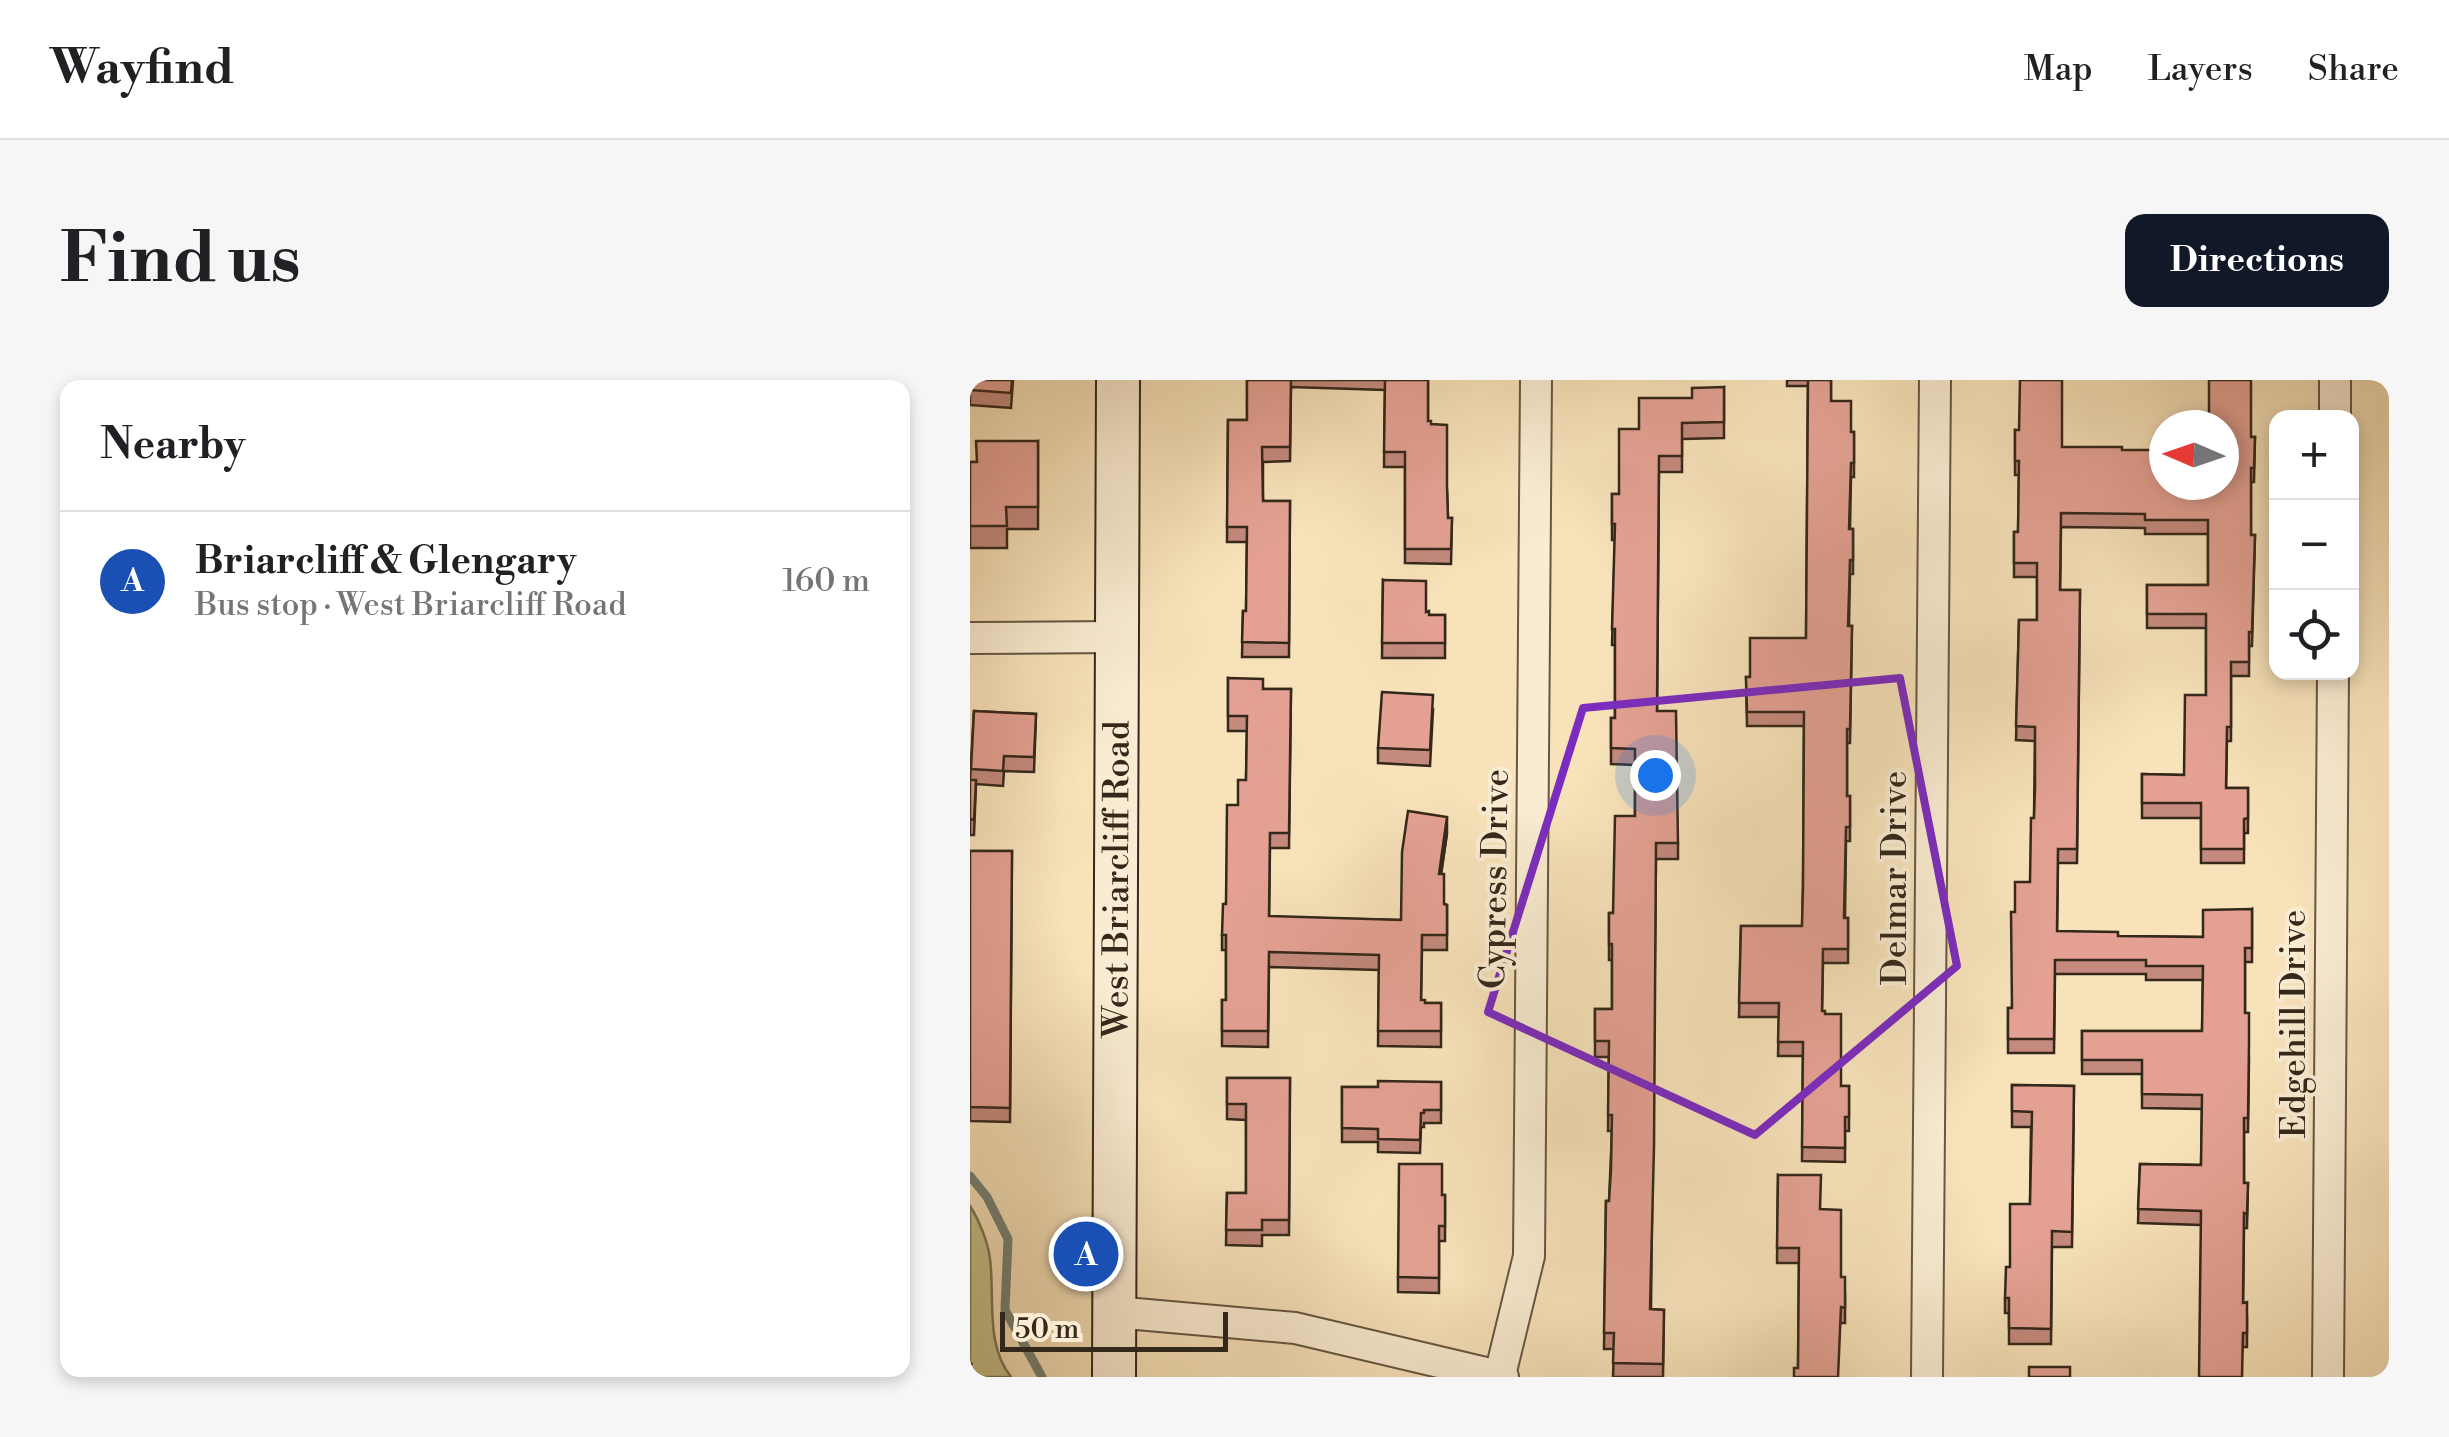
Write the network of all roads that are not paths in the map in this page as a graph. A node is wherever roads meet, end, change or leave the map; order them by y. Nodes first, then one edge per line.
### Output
1 (1118, 380) edge
2 (1536, 380) edge
3 (1935, 380) edge
4 (2335, 380) edge
5 (2335, 410) edge
6 (1118, 636) junction
7 (970, 638) edge
8 (2333, 680) edge
9 (1114, 1312) junction
10 (1502, 1376) edge
11 (1114, 1377) edge
12 (1927, 1377) edge
13 (2328, 1377) edge

1 - 6 street, West Briarcliff Road
2 - 10 street, Cypress Drive
3 - 12 street, Delmar Drive
4 - 5 street
6 - 7 street
6 - 9 street, West Briarcliff Road
8 - 13 street, Edgehill Drive
9 - 10 street
9 - 11 street, West Briarcliff Road

